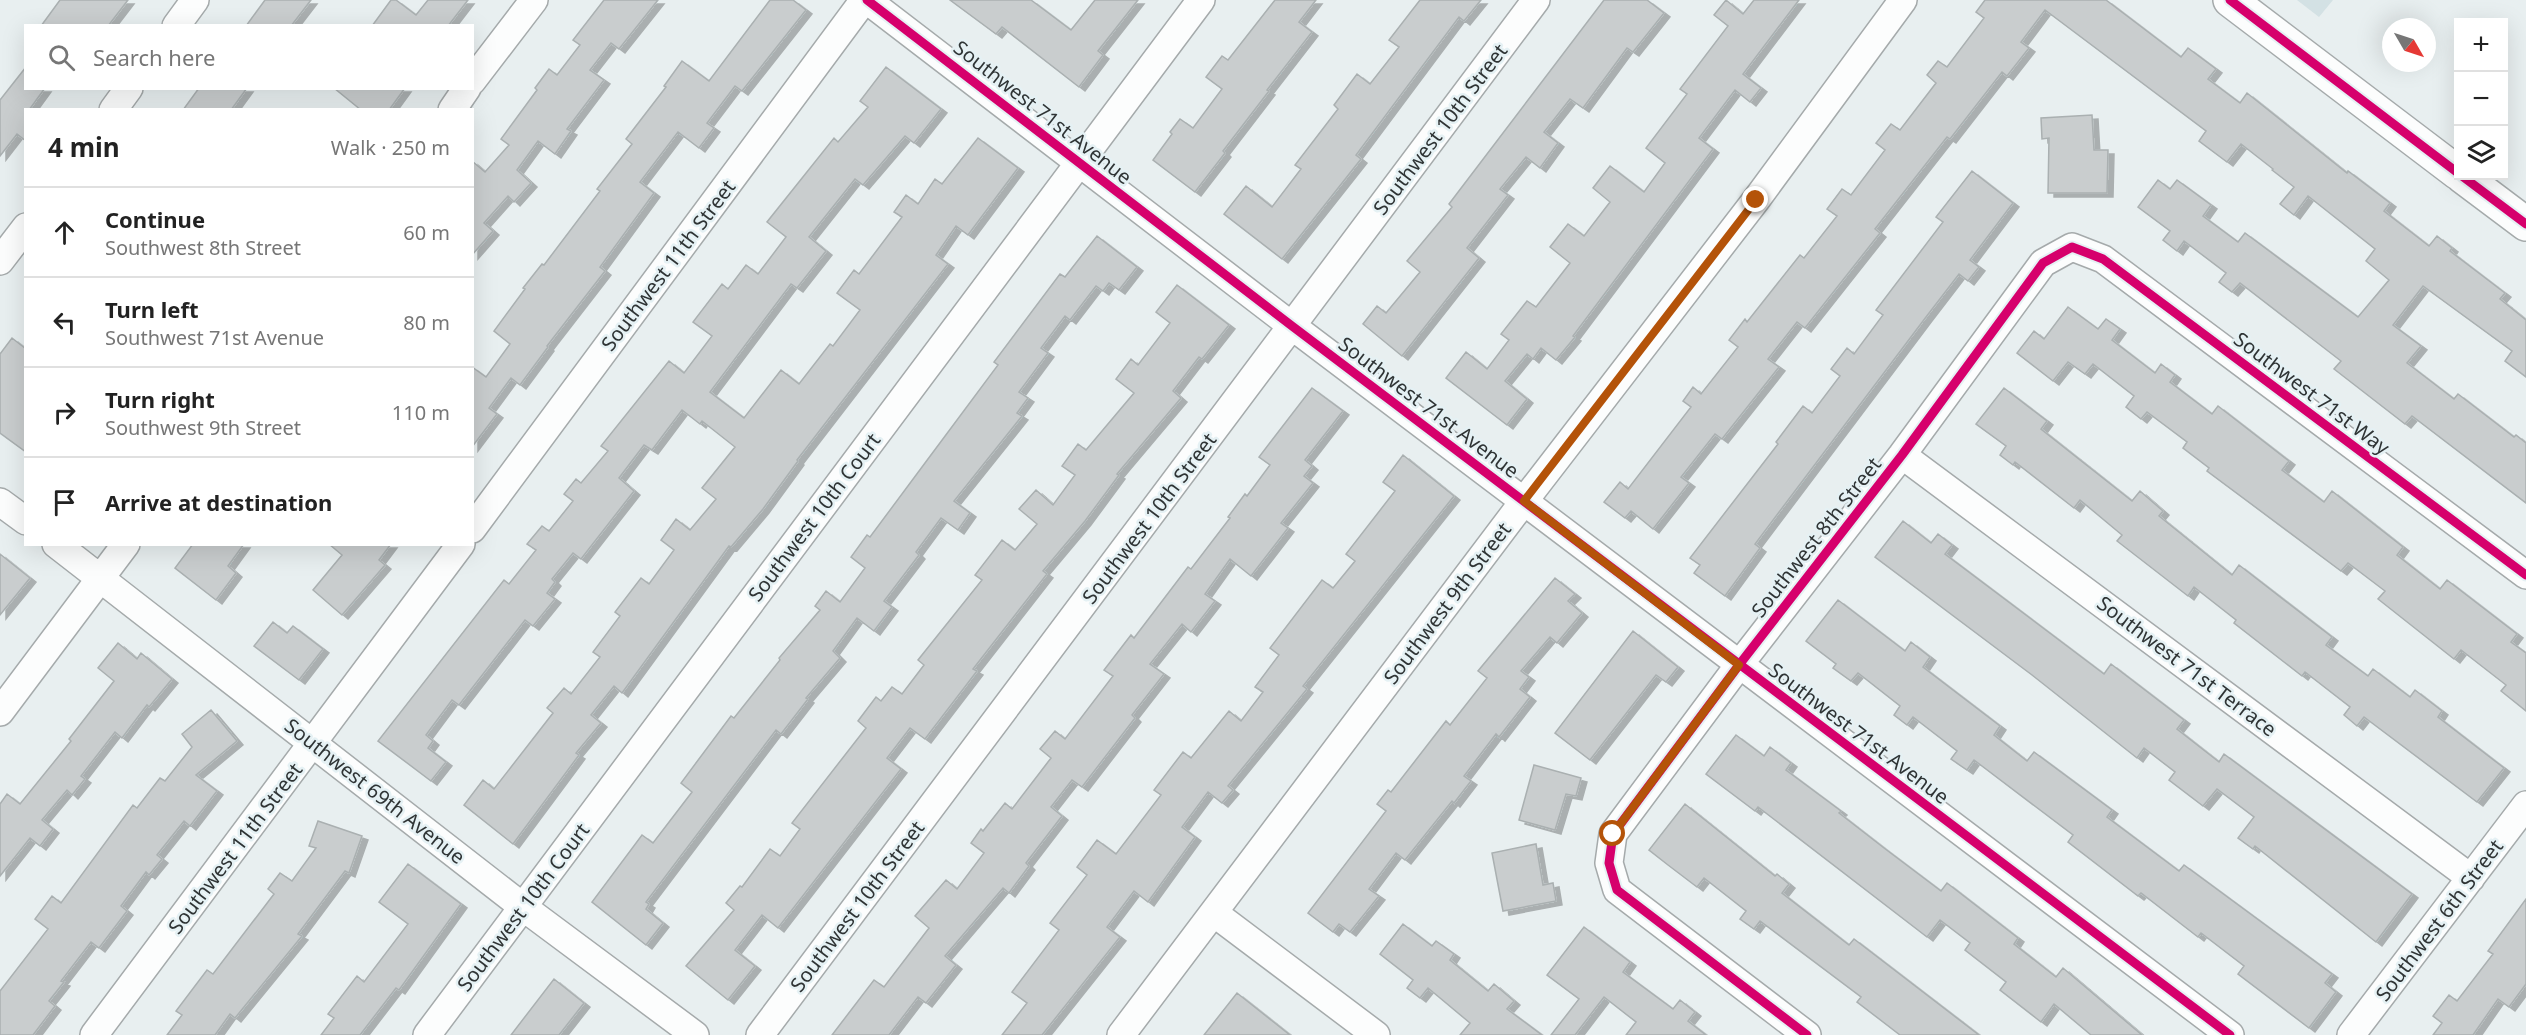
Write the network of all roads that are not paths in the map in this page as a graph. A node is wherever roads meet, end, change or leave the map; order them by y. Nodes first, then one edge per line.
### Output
1 (195, 0) edge
2 (534, 0) edge
3 (866, 0) edge
4 (1201, 0) edge
5 (1536, 0) edge
6 (1903, 0) edge
7 (2230, 0) edge
8 (177, 24) edge
9 (474, 78) edge
10 (128, 90) edge
11 (466, 90) edge
12 (114, 108) edge
13 (453, 108) edge
14 (1078, 162) junction
15 (2454, 169) edge
16 (2468, 180) edge
17 (2526, 224) edge
18 (24, 230) edge
19 (2072, 247) joint
20 (0, 261) edge
21 (1292, 327) junction
22 (1902, 455) junction
23 (1524, 501) junction
24 (0, 502) edge
25 (24, 520) edge
26 (474, 526) edge
27 (59, 546) edge
28 (125, 546) edge
29 (460, 546) edge
30 (2526, 575) edge
31 (100, 579) junction
32 (1739, 665) junction
33 (0, 712) edge
34 (314, 743) junction
35 (2526, 806) edge
36 (2471, 878) junction
37 (523, 907) junction
38 (1214, 913) junction
39 (94, 1035) edge
40 (428, 1035) edge
41 (695, 1035) edge
42 (760, 1035) edge
43 (1121, 1035) edge
44 (1376, 1035) edge
45 (1807, 1035) edge
46 (2230, 1035) edge
47 (2351, 1035) edge

1 - 8 street
2 - 9 street
3 - 14 street, Southwest 71st Avenue
3 - 26 street, Southwest 11th Street
4 - 14 street, Southwest 10th Court
5 - 21 street, Southwest 10th Street
6 - 23 street, Southwest 9th Street
7 - 15 street
10 - 12 street
11 - 13 street
14 - 21 street, Southwest 71st Avenue
14 - 37 street, Southwest 10th Court
16 - 17 street
18 - 20 street
19 - 22 street, Southwest 8th Street
19 - 30 street, Southwest 71st Way
21 - 23 street, Southwest 71st Avenue
21 - 42 street, Southwest 10th Street
22 - 32 street, Southwest 8th Street
22 - 36 street, Southwest 71st Terrace
23 - 32 street, Southwest 71st Avenue
23 - 38 street, Southwest 9th Street
24 - 25 street
27 - 31 street, Southwest 69th Avenue
28 - 31 street
29 - 34 street, Southwest 11th Street
31 - 33 street
31 - 34 street, Southwest 69th Avenue
32 - 45 street, Southwest 8th Street
32 - 46 street, Southwest 71st Avenue
34 - 37 street, Southwest 69th Avenue
34 - 39 street, Southwest 11th Street
35 - 36 street, Southwest 6th Street
36 - 47 street, Southwest 6th Street
37 - 40 street, Southwest 10th Court
37 - 41 street, Southwest 69th Avenue
38 - 43 street, Southwest 9th Street
38 - 44 street

